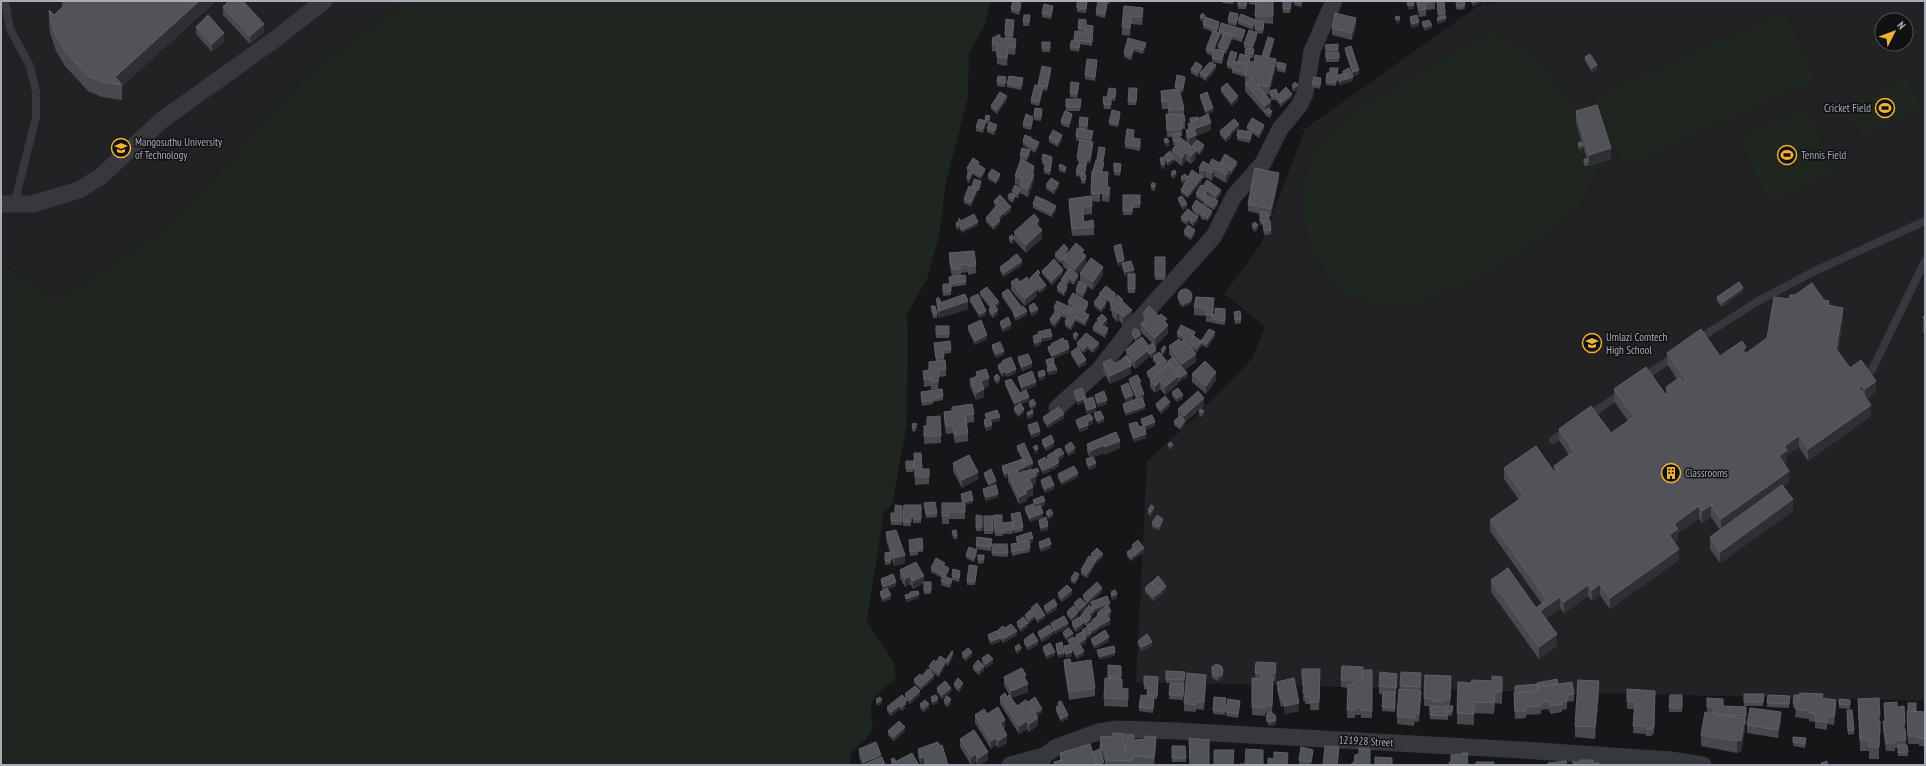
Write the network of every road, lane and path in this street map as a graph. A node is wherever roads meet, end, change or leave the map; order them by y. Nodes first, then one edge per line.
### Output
1 (5, 1) edge
2 (324, 1) edge
3 (1334, 1) edge
4 (7, 204) edge
5 (1925, 221) edge
6 (1925, 261) edge
7 (1872, 370) dead end
8 (1057, 408) edge
9 (1553, 440) dead end
10 (1042, 760) edge
11 (1010, 765) edge
12 (1703, 765) edge

1 - 4 lane
2 - 4 street
3 - 8 street
5 - 9 lane
6 - 7 lane
10 - 11 street, 121928 Street
10 - 12 street, 121928 Street

